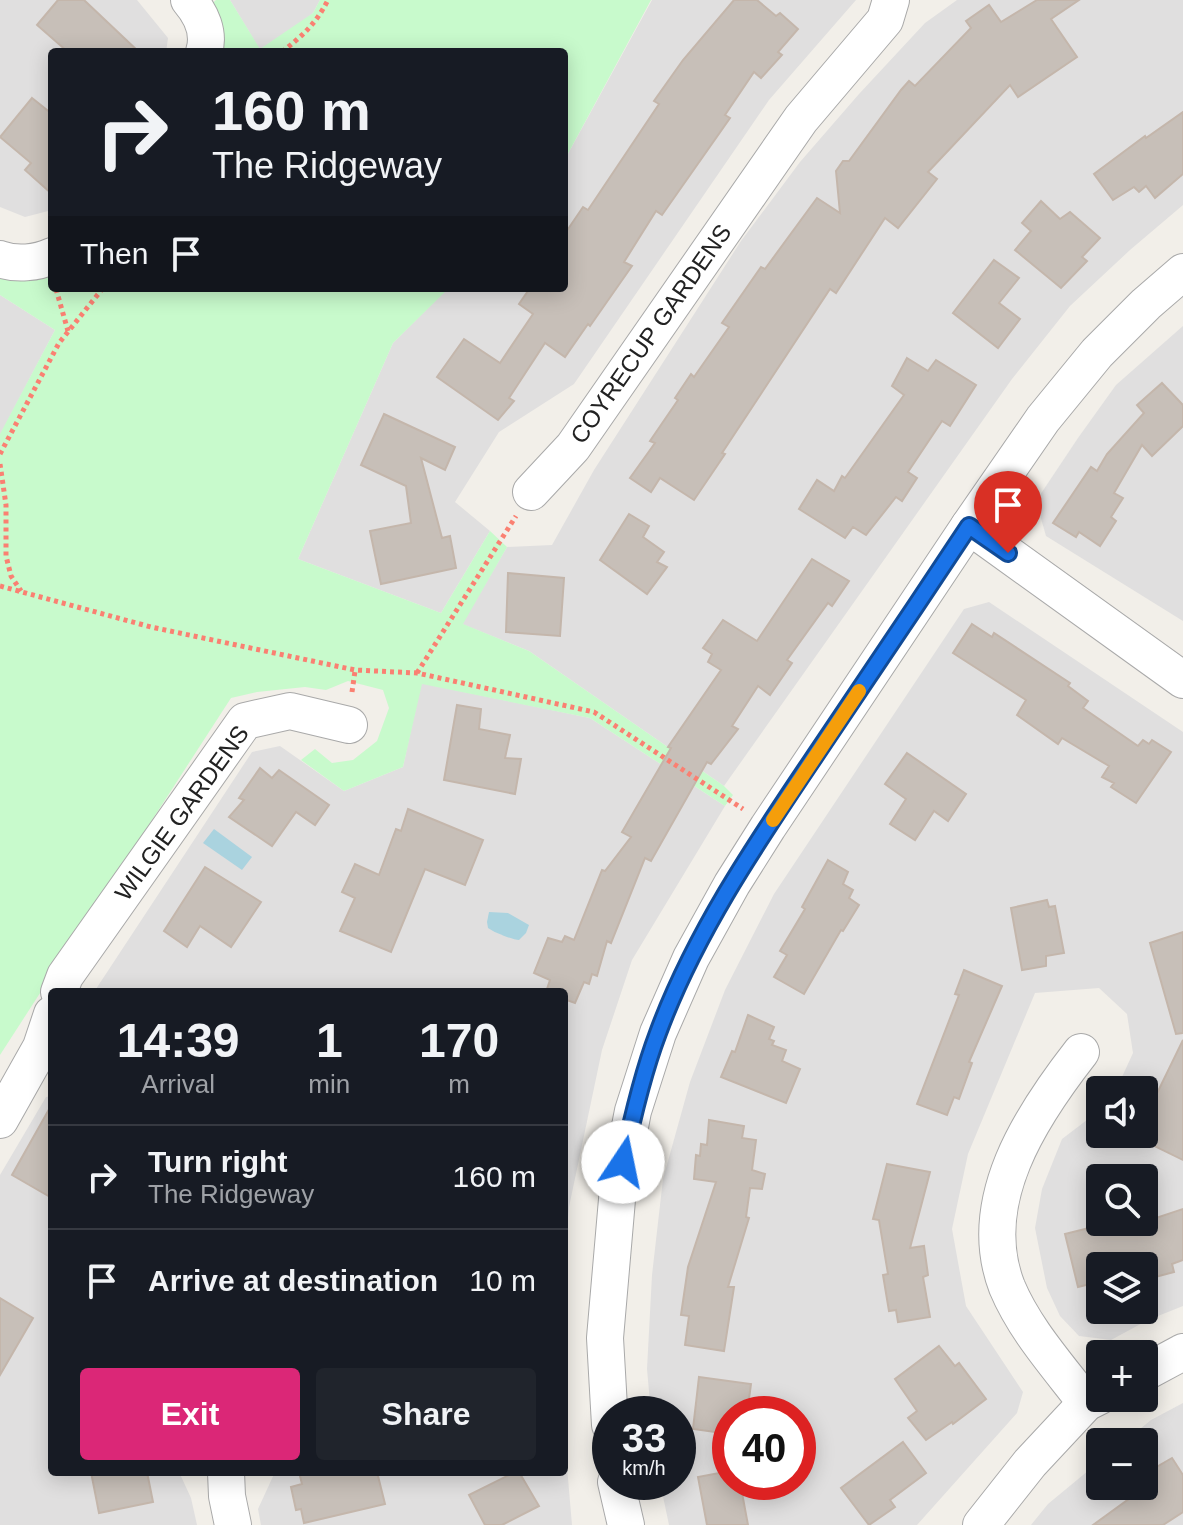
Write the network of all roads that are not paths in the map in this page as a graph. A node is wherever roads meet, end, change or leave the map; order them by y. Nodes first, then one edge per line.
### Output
1 (189, 0) edge
2 (891, 0) edge
3 (205, 48) edge
4 (48, 258) edge
5 (0, 259) edge
6 (1183, 272) edge
7 (531, 492) road end
8 (969, 526) junction
9 (1183, 680) edge
10 (349, 725) dead end
11 (60, 988) edge
12 (48, 1037) edge
13 (1081, 1052) dead end
14 (0, 1120) edge
15 (1183, 1352) edge
16 (1158, 1365) edge
17 (1086, 1392) edge
18 (608, 1396) edge
19 (1086, 1407) edge
20 (226, 1476) edge
21 (620, 1500) edge
22 (233, 1525) edge
23 (626, 1525) edge
24 (981, 1525) edge

1 - 3 street
2 - 7 street, COYRECUP GARDENS
4 - 5 street
6 - 8 street
8 - 9 street
8 - 18 street
10 - 11 street, WILGIE GARDENS
12 - 14 street
13 - 17 street
15 - 16 street
19 - 24 street
20 - 22 street
21 - 23 street

